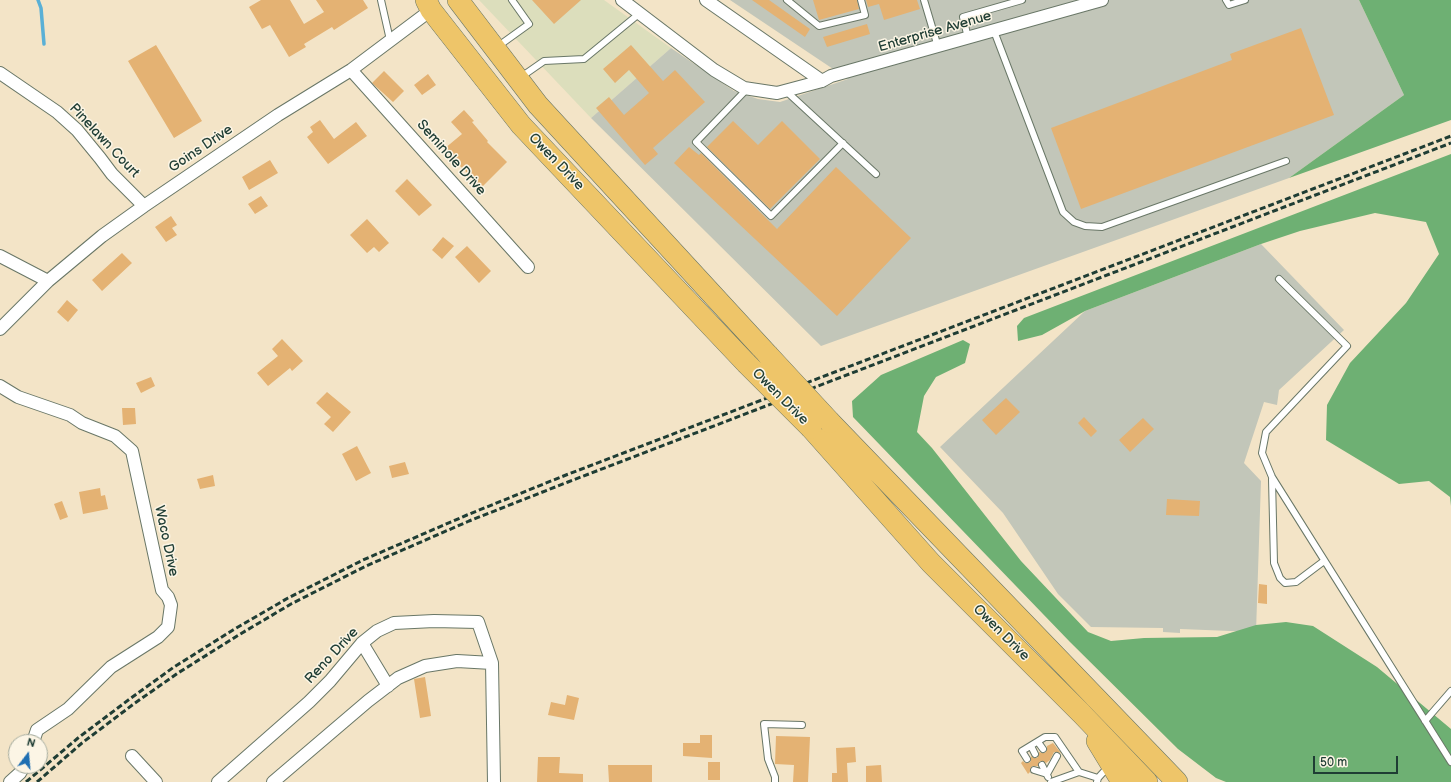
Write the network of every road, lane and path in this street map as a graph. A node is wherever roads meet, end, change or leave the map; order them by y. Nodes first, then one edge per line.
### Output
1 (380, 0) edge
2 (458, 0) edge
3 (512, 0) edge
4 (622, 0) edge
5 (706, 0) edge
6 (787, 0) edge
7 (861, 0) edge
8 (924, 0) edge
9 (1022, 0) edge
10 (1102, 0) edge
11 (1226, 0) edge
12 (1246, 0) edge
13 (1072, 4) edge
14 (428, 5) edge
15 (640, 13) junction
16 (994, 30) junction
17 (968, 38) junction
18 (390, 40) junction
19 (938, 47) junction
20 (494, 49) junction
21 (351, 70) junction
22 (0, 73) edge
23 (518, 79) junction
24 (822, 81) junction
25 (747, 89) junction
26 (786, 90) junction
27 (536, 102) junction
28 (843, 143) junction
29 (1286, 161) dead end
30 (876, 174) dead end
31 (144, 206) junction
32 (0, 256) edge
33 (528, 267) dead end
34 (1279, 280) dead end
35 (48, 281) junction
36 (0, 329) edge
37 (0, 386) edge
38 (820, 425) junction
39 (1272, 477) junction
40 (1324, 561) junction
41 (362, 643) junction
42 (492, 663) junction
43 (388, 686) junction
44 (1451, 691) edge
45 (1080, 713) junction
46 (1425, 721) junction
47 (802, 726) dead end
48 (36, 734) edge
49 (1045, 737) junction
50 (1038, 742) junction
51 (1050, 745) dead end
52 (1031, 746) junction
53 (1042, 749) dead end
54 (1035, 754) dead end
55 (132, 756) dead end
56 (1056, 756) dead end
57 (1027, 759) dead end
58 (1050, 760) dead end
59 (1451, 762) edge
60 (1042, 765) dead end
61 (1034, 770) dead end
62 (1079, 772) junction
63 (18, 774) edge
64 (1047, 774) junction
65 (1102, 775) edge
66 (10, 782) edge
67 (156, 782) edge
68 (218, 782) edge
69 (273, 782) edge
70 (494, 782) edge
71 (775, 782) edge
72 (1051, 782) edge
73 (1122, 782) edge
74 (1147, 782) edge
75 (1177, 782) edge

1 - 18 lane
2 - 20 highway, Owen Drive
3 - 20 lane
4 - 15 street, Enterprise Avenue
5 - 24 street
6 - 7 lane
8 - 19 lane
9 - 17 lane
10 - 13 street, Enterprise Avenue
11 - 12 lane
13 - 16 street, Enterprise Avenue
14 - 18 street, Goins Drive
14 - 27 highway
14 - 38 highway, Owen Drive, bridge
15 - 23 lane
15 - 25 street, Enterprise Avenue
16 - 17 street, Enterprise Avenue
16 - 29 lane
17 - 19 street, Enterprise Avenue
18 - 21 street, Goins Drive
19 - 24 street, Enterprise Avenue
20 - 23 highway, Owen Drive
21 - 31 street, Goins Drive
21 - 33 street, Seminole Drive
22 - 31 street, Pinelawn Court
23 - 27 highway, Owen Drive
24 - 26 street, Enterprise Avenue
25 - 26 street, Enterprise Avenue
25 - 28 lane
26 - 28 lane
27 - 38 highway, Owen Drive, bridge
28 - 30 lane
31 - 35 street, Goins Drive
32 - 35 street
34 - 39 lane
35 - 36 street, Goins Drive
37 - 48 street, Waco Drive
38 - 45 highway, Owen Drive
38 - 75 highway, Owen Drive
39 - 40 lane
39 - 40 lane
40 - 46 lane
41 - 42 street, Reno Drive
41 - 43 street
41 - 68 street, Reno Drive
42 - 43 street
42 - 70 street, Reno Drive
43 - 69 street
44 - 46 lane
45 - 65 highway
45 - 74 highway, Owen Drive
46 - 59 lane
47 - 71 lane
49 - 50 lane
49 - 51 lane
49 - 62 lane
50 - 52 lane
50 - 53 lane
52 - 54 lane
52 - 57 lane
55 - 67 street
56 - 64 lane
58 - 64 lane
60 - 64 lane
61 - 64 lane
62 - 65 lane
62 - 72 lane
63 - 66 street
64 - 72 lane
65 - 73 highway

